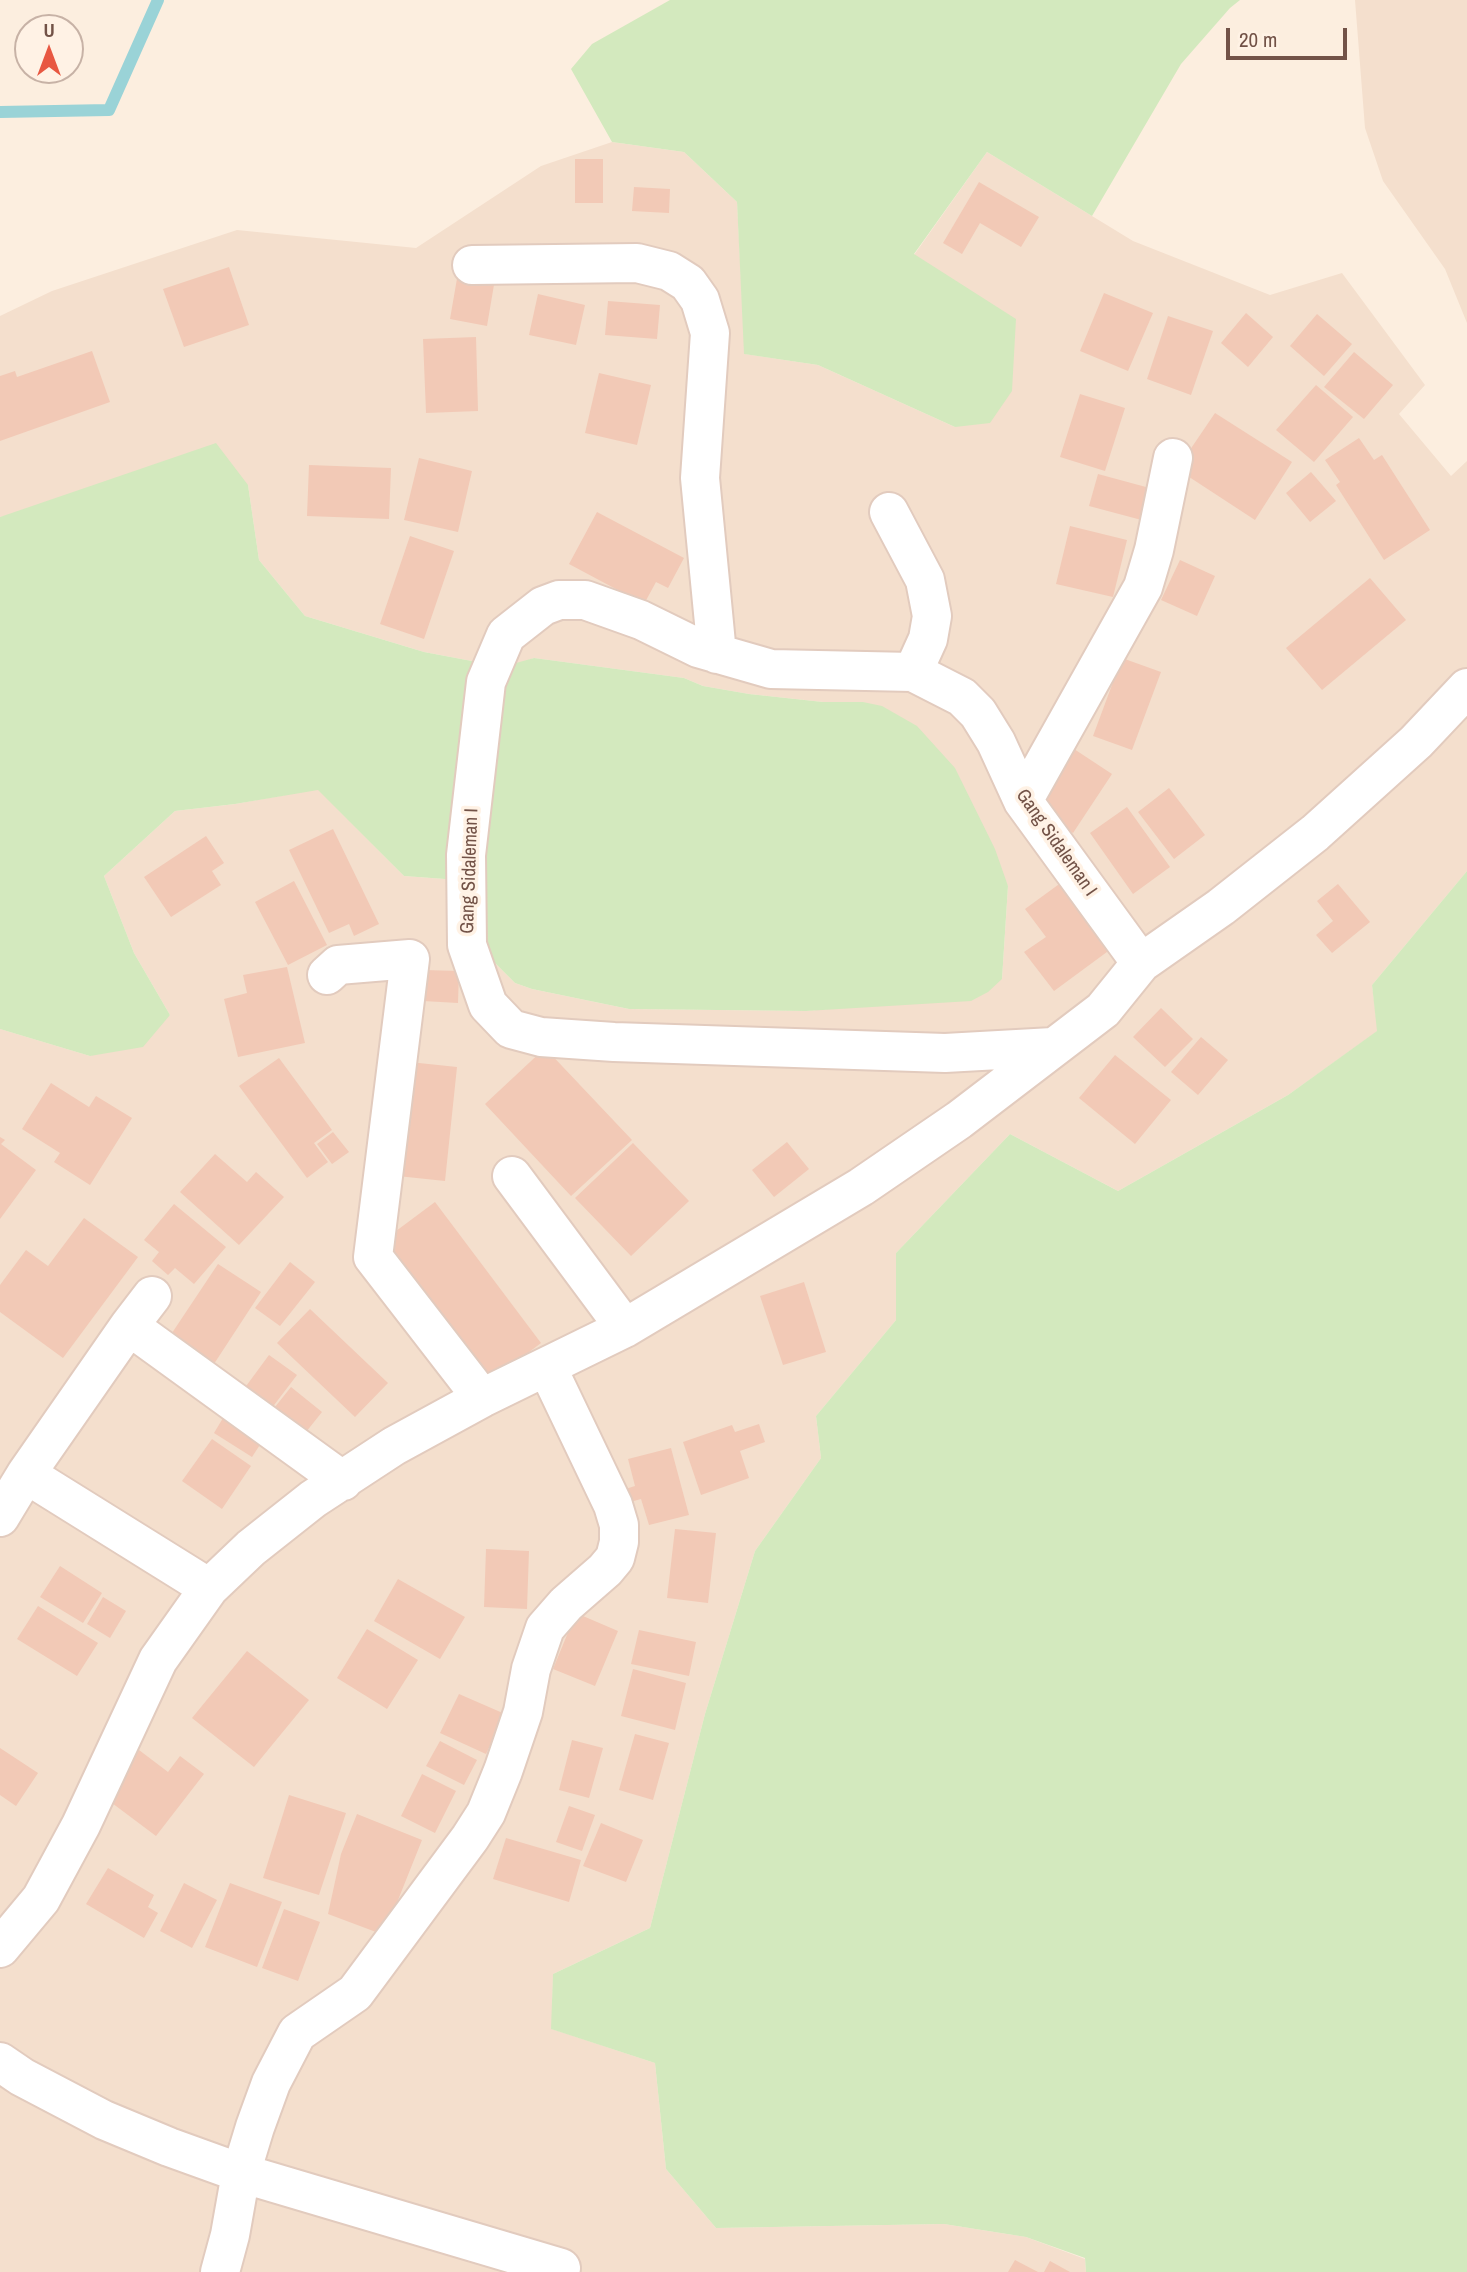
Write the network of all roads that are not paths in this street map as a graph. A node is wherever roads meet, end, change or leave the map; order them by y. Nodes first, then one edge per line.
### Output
1 (472, 265) dead end
2 (1173, 458) dead end
3 (889, 512) dead end
4 (717, 654) junction
5 (913, 672) junction
6 (1467, 688) edge
7 (1023, 801) junction
8 (410, 959) junction
9 (472, 962) junction
10 (1141, 963) junction
11 (327, 975) dead end
12 (1053, 1047) junction
13 (512, 1176) dead end
14 (625, 1328) junction
15 (547, 1367) junction
16 (482, 1398) junction
17 (26, 1474) junction
18 (343, 1481) junction
19 (0, 1517) edge
20 (209, 1588) junction
21 (0, 1948) edge
22 (0, 2062) edge
23 (242, 2173) junction
24 (561, 2269) dead end
25 (220, 2272) edge

1 - 4 street
2 - 7 street
3 - 5 street
4 - 5 street, Gang Sidaleman I
4 - 9 street, Gang Sidaleman I
5 - 7 street, Gang Sidaleman I
6 - 10 street
7 - 10 street, Gang Sidaleman I
8 - 9 street
8 - 11 street
8 - 16 street
9 - 12 street, Gang Sidaleman I
10 - 12 street
12 - 14 street
13 - 14 street
14 - 15 street
15 - 16 street
15 - 23 street
16 - 18 street
17 - 18 street
17 - 19 street
17 - 20 street
18 - 20 street
20 - 21 street
22 - 23 street
23 - 24 street
23 - 25 street

